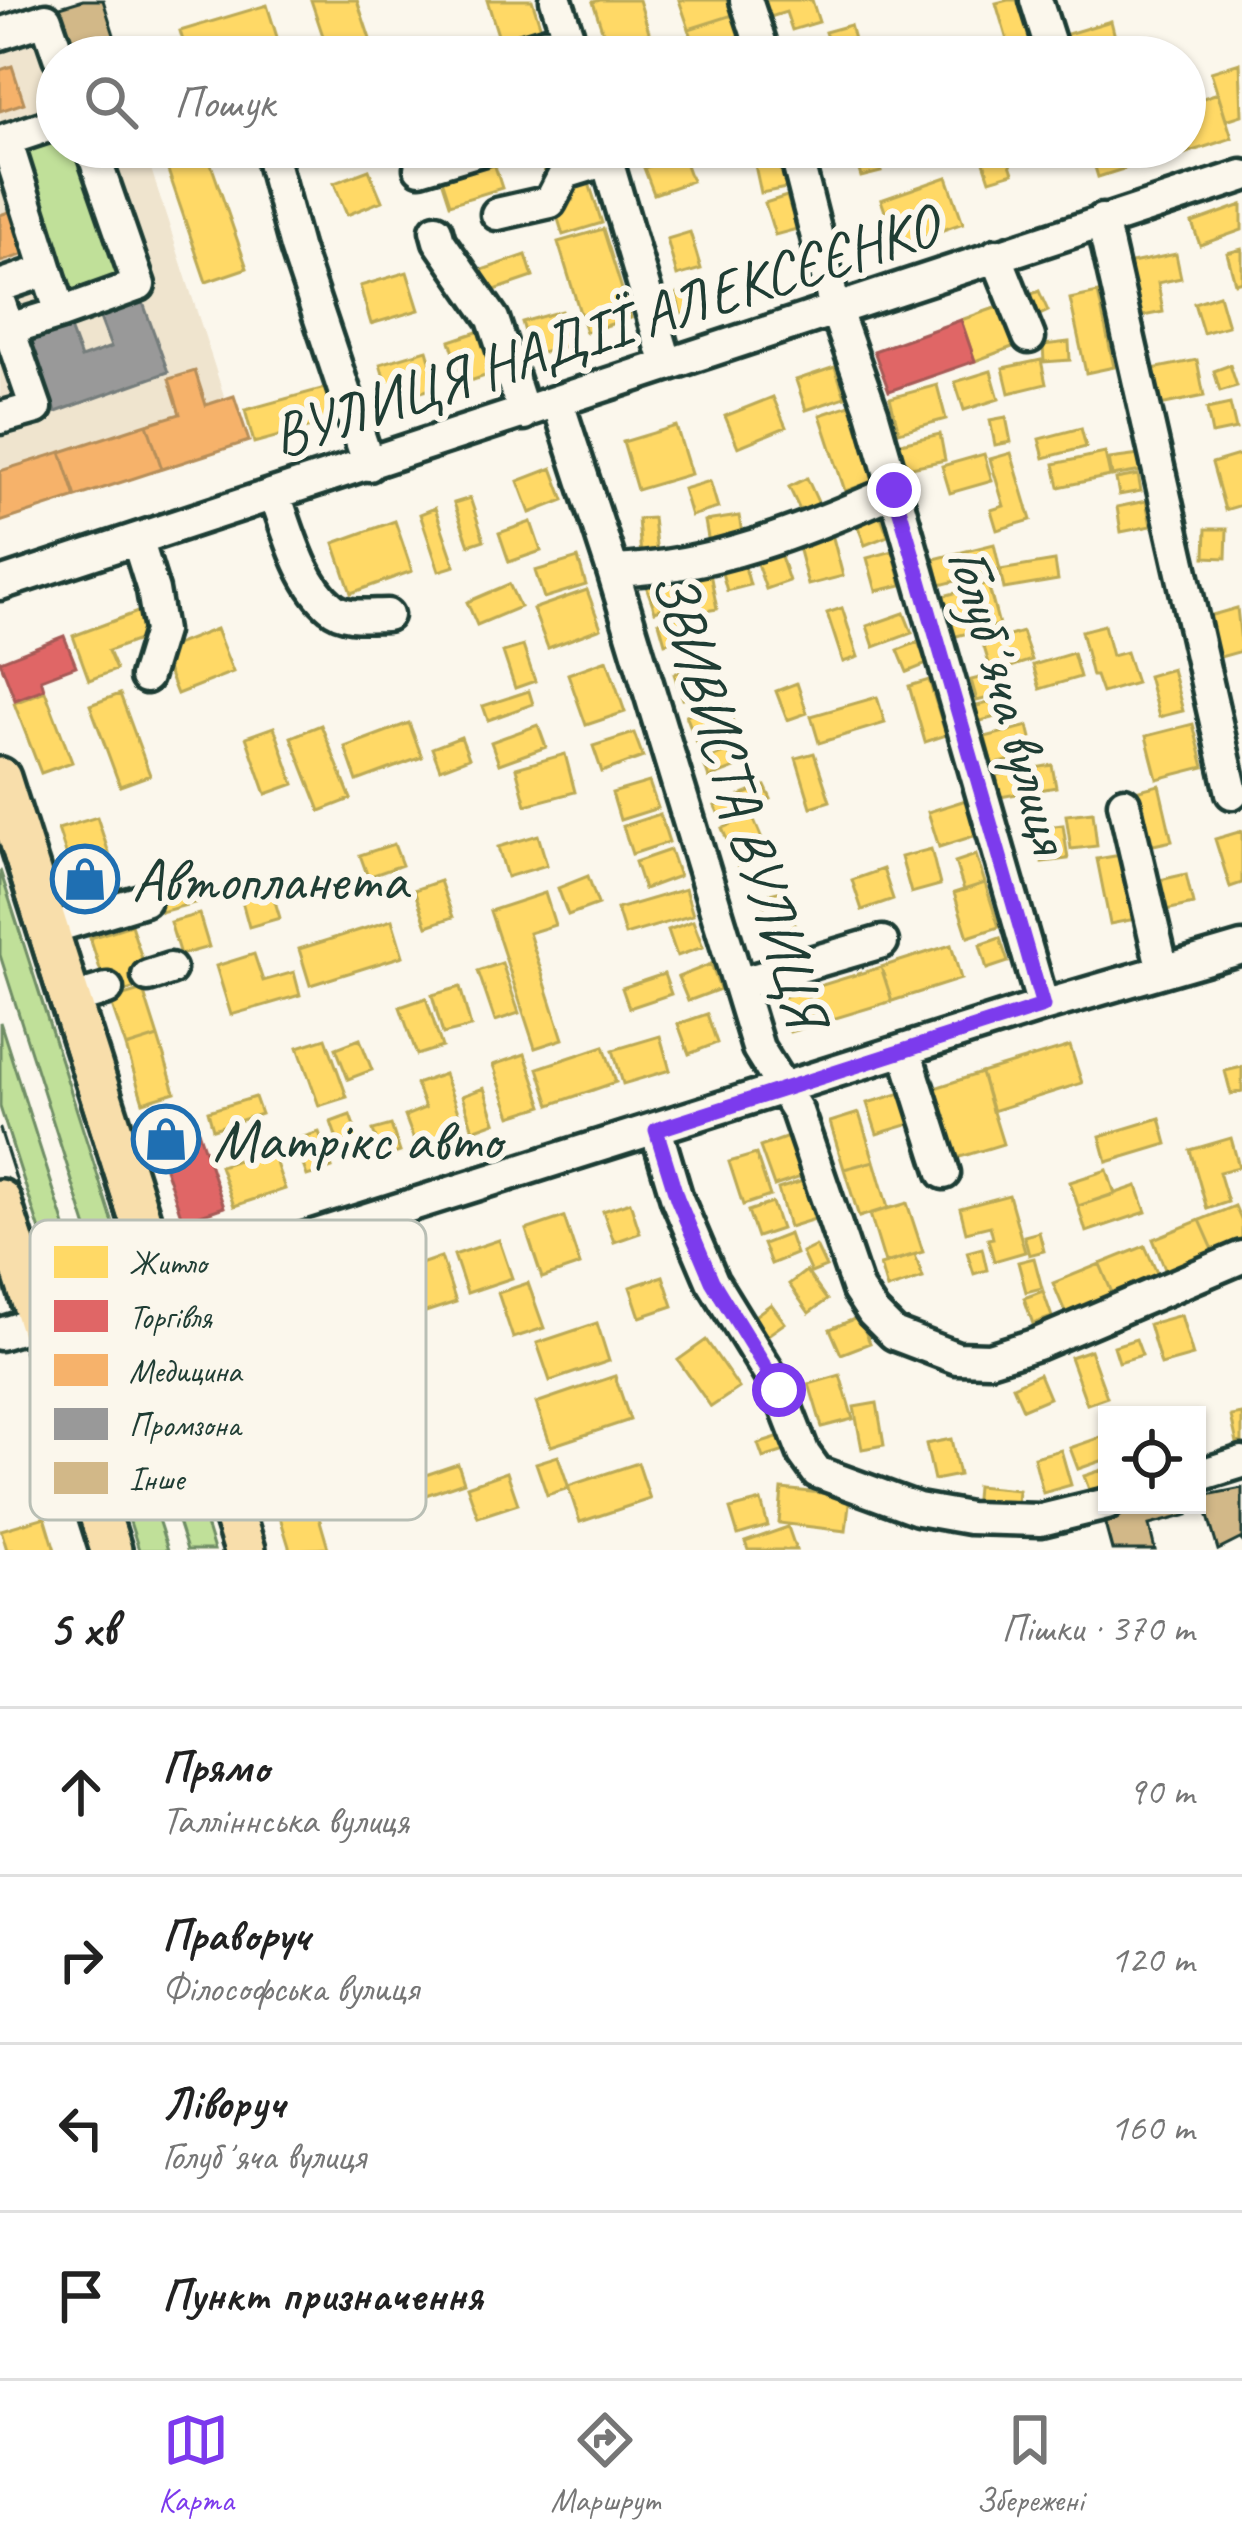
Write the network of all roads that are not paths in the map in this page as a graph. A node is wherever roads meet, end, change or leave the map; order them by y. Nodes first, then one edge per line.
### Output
1 (556, 0) edge
2 (746, 0) edge
3 (1036, 0) edge
4 (0, 34) edge
5 (52, 36) edge
6 (568, 36) edge
7 (758, 36) edge
8 (1040, 36) edge
9 (36, 131) edge
10 (98, 168) edge
11 (275, 168) edge
12 (576, 168) edge
13 (609, 168) edge
14 (799, 168) edge
15 (1242, 176) edge
16 (497, 214) dead end
17 (1102, 220) junction
18 (436, 230) dead end
19 (996, 255) junction
20 (46, 270) junction
21 (0, 286) edge
22 (835, 308) junction
23 (61, 313) junction
24 (4, 316) edge
25 (1028, 337) dead end
26 (668, 365) junction
27 (558, 404) junction
28 (524, 414) junction
29 (0, 418) edge
30 (369, 465) junction
31 (894, 490) junction
32 (275, 495) junction
33 (137, 539) junction
34 (614, 571) junction
35 (0, 584) edge
36 (387, 615) dead end
37 (146, 676) dead end
38 (0, 778) edge
39 (1232, 794) dead end
40 (1124, 802) dead end
41 (144, 900) dead end
42 (48, 929) junction
43 (882, 942) dead end
44 (1242, 948) edge
45 (1163, 971) junction
46 (739, 984) junction
47 (1043, 1006) junction
48 (905, 1050) junction
49 (781, 1089) junction
50 (656, 1130) junction
51 (944, 1173) dead end
52 (0, 1200) edge
53 (145, 1220) edge
54 (376, 1220) edge
55 (1242, 1257) edge
56 (30, 1295) edge
57 (30, 1329) edge
58 (0, 1334) edge
59 (1242, 1462) edge
60 (1206, 1472) edge
61 (1098, 1506) edge
62 (101, 1520) edge
63 (235, 1520) edge
64 (111, 1550) edge
65 (245, 1550) edge

1 - 6 street
2 - 7 street
3 - 8 street
4 - 5 street
9 - 20 street
10 - 23 street
11 - 30 street
12 - 16 street
13 - 26 street
14 - 22 street, Голубʼяча вулиця
15 - 17 street, ВУЛИЦЯ НАДІЇ АЛЕКСЄЄНКО
17 - 19 street, ВУЛИЦЯ НАДІЇ АЛЕКСЄЄНКО
17 - 39 street
18 - 28 street
19 - 22 street, ВУЛИЦЯ НАДІЇ АЛЕКСЄЄНКО
19 - 25 street
20 - 21 street
20 - 23 street
22 - 26 street, ВУЛИЦЯ НАДІЇ АЛЕКСЄЄНКО
22 - 31 street, Голубʼяча вулиця
23 - 24 street
24 - 29 street
26 - 27 street, ВУЛИЦЯ НАДІЇ АЛЕКСЄЄНКО
27 - 28 street, ВУЛИЦЯ НАДІЇ АЛЕКСЄЄНКО
27 - 34 street, ЗВИВИСТА ВУЛИЦЯ
28 - 30 street, ВУЛИЦЯ НАДІЇ АЛЕКСЄЄНКО
30 - 32 street, ВУЛИЦЯ НАДІЇ АЛЕКСЄЄНКО
31 - 34 street
31 - 47 street, Голубʼяча вулиця
32 - 33 street, ВУЛИЦЯ НАДІЇ АЛЕКСЄЄНКО
32 - 36 street
33 - 35 street, ВУЛИЦЯ НАДІЇ АЛЕКСЄЄНКО
33 - 37 street
34 - 46 street, ЗВИВИСТА ВУЛИЦЯ
38 - 42 main road
40 - 45 street
41 - 42 street
42 - 53 main road
43 - 46 street
44 - 45 street
45 - 47 street
46 - 49 street, ЗВИВИСТА ВУЛИЦЯ
47 - 48 street
48 - 49 street
48 - 51 street
49 - 50 street
49 - 55 street, ЗВИВИСТА ВУЛИЦЯ
50 - 54 street
50 - 61 street
52 - 56 main road
57 - 58 street
59 - 60 street
62 - 64 main road
63 - 65 main road

